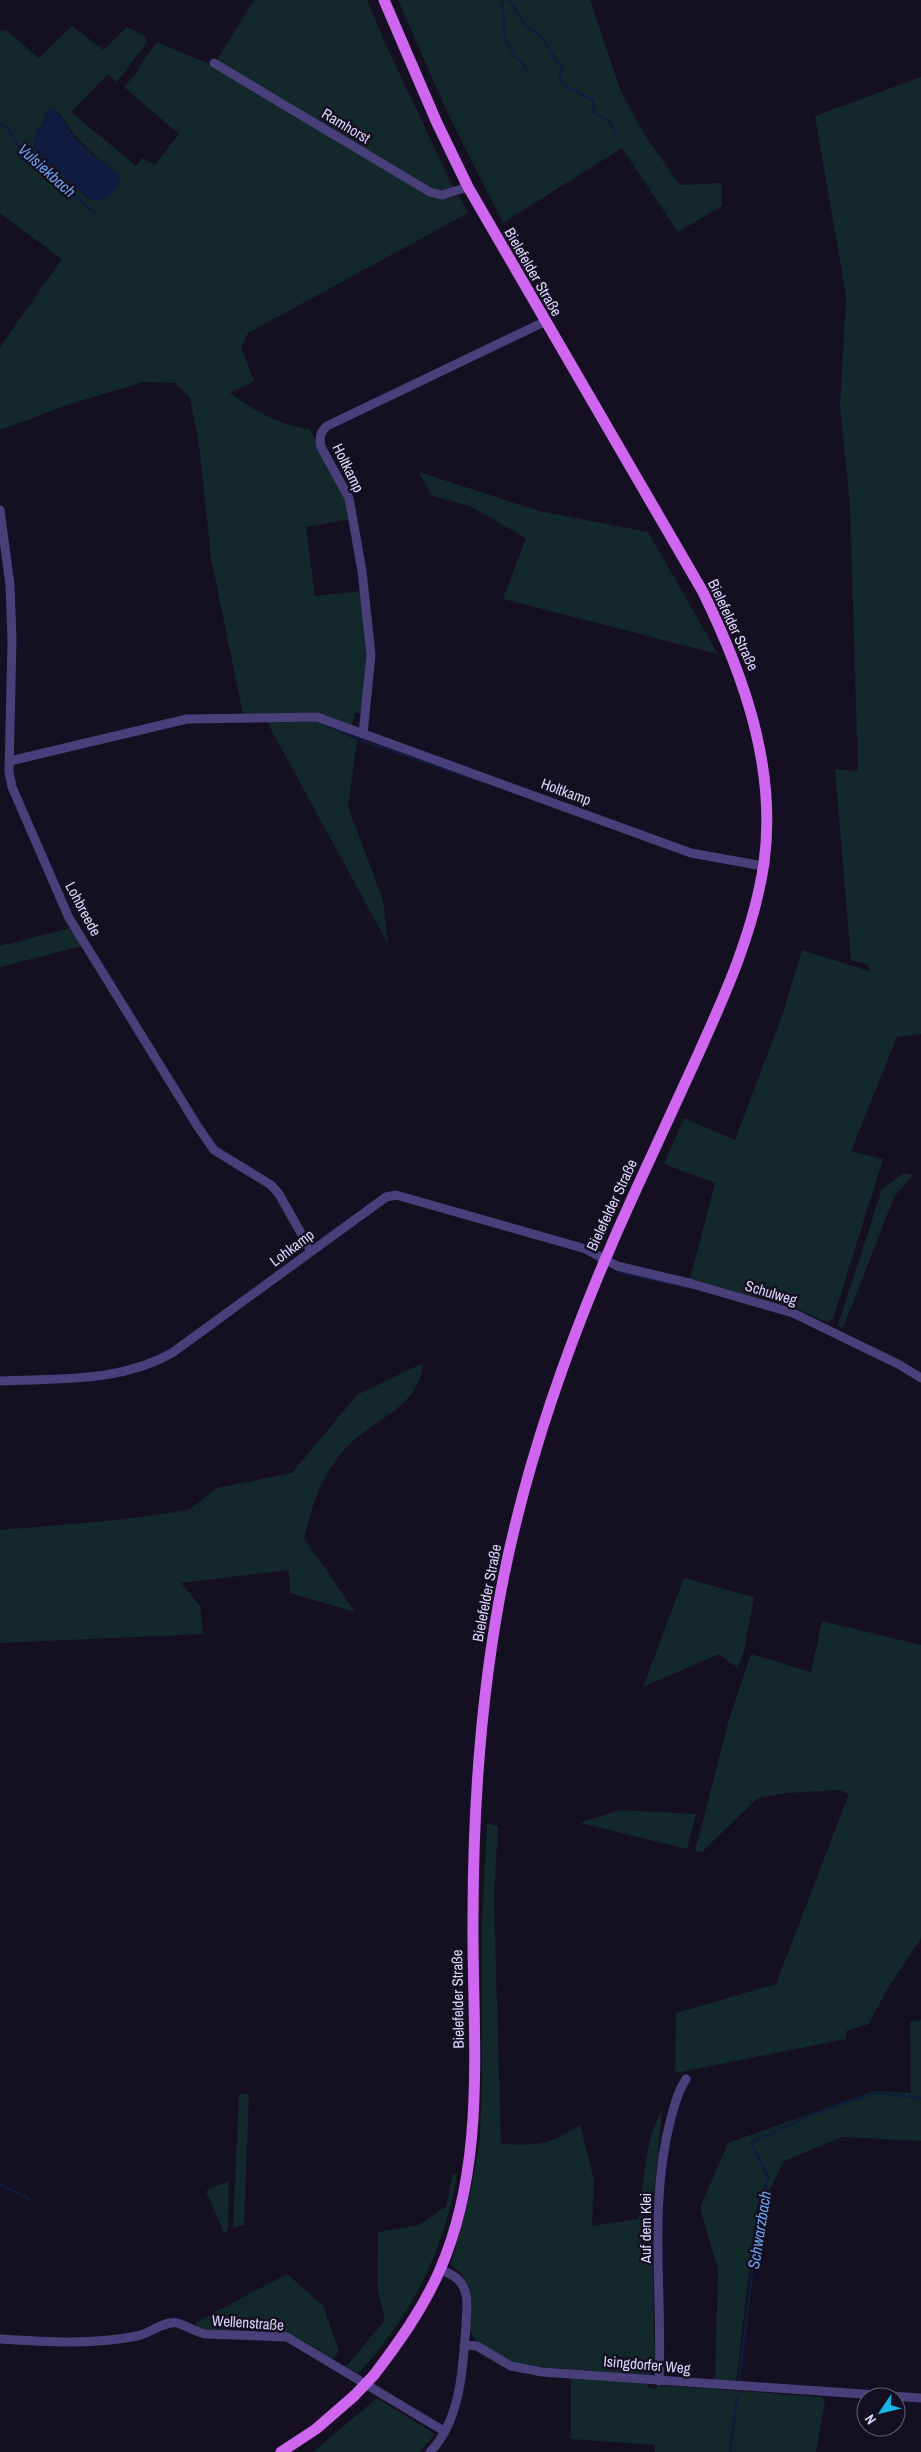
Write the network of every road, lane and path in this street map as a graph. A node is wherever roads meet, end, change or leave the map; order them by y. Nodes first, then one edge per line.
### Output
1 (384, 0) edge
2 (214, 63) dead end
3 (468, 187) junction
4 (544, 322) junction
5 (0, 510) edge
6 (362, 734) junction
7 (10, 761) junction
8 (764, 866) junction
9 (311, 1251) junction
10 (604, 1259) junction
11 (921, 1378) edge
12 (0, 1381) edge
13 (686, 2079) dead end
14 (440, 2269) junction
15 (0, 2339) edge
16 (464, 2345) junction
17 (659, 2381) junction
18 (921, 2398) edge
19 (444, 2431) junction
20 (281, 2452) edge
21 (430, 2452) edge

1 - 3 main road, Bielefelder Straße
2 - 3 street, Ramhorst
3 - 4 main road, Bielefelder Straße
4 - 6 street, Holtkamp
4 - 8 main road, Bielefelder Straße
5 - 7 street, Lohbreede
6 - 7 street, Holtkamp
6 - 8 street, Holtkamp
7 - 9 street, Lohbreede
8 - 10 main road, Bielefelder Straße
9 - 10 street, Lohkamp
9 - 12 street, Lohkamp
10 - 11 street, Schulweg
10 - 14 main road, Bielefelder Straße
13 - 17 street, Auf dem Klei
14 - 16 street
14 - 20 main road, Bielefelder Straße, bridge
15 - 19 street, Wellenstraße
16 - 17 street, Isingdorfer Weg
16 - 19 street
17 - 18 street, Isingdorfer Weg
19 - 21 street

